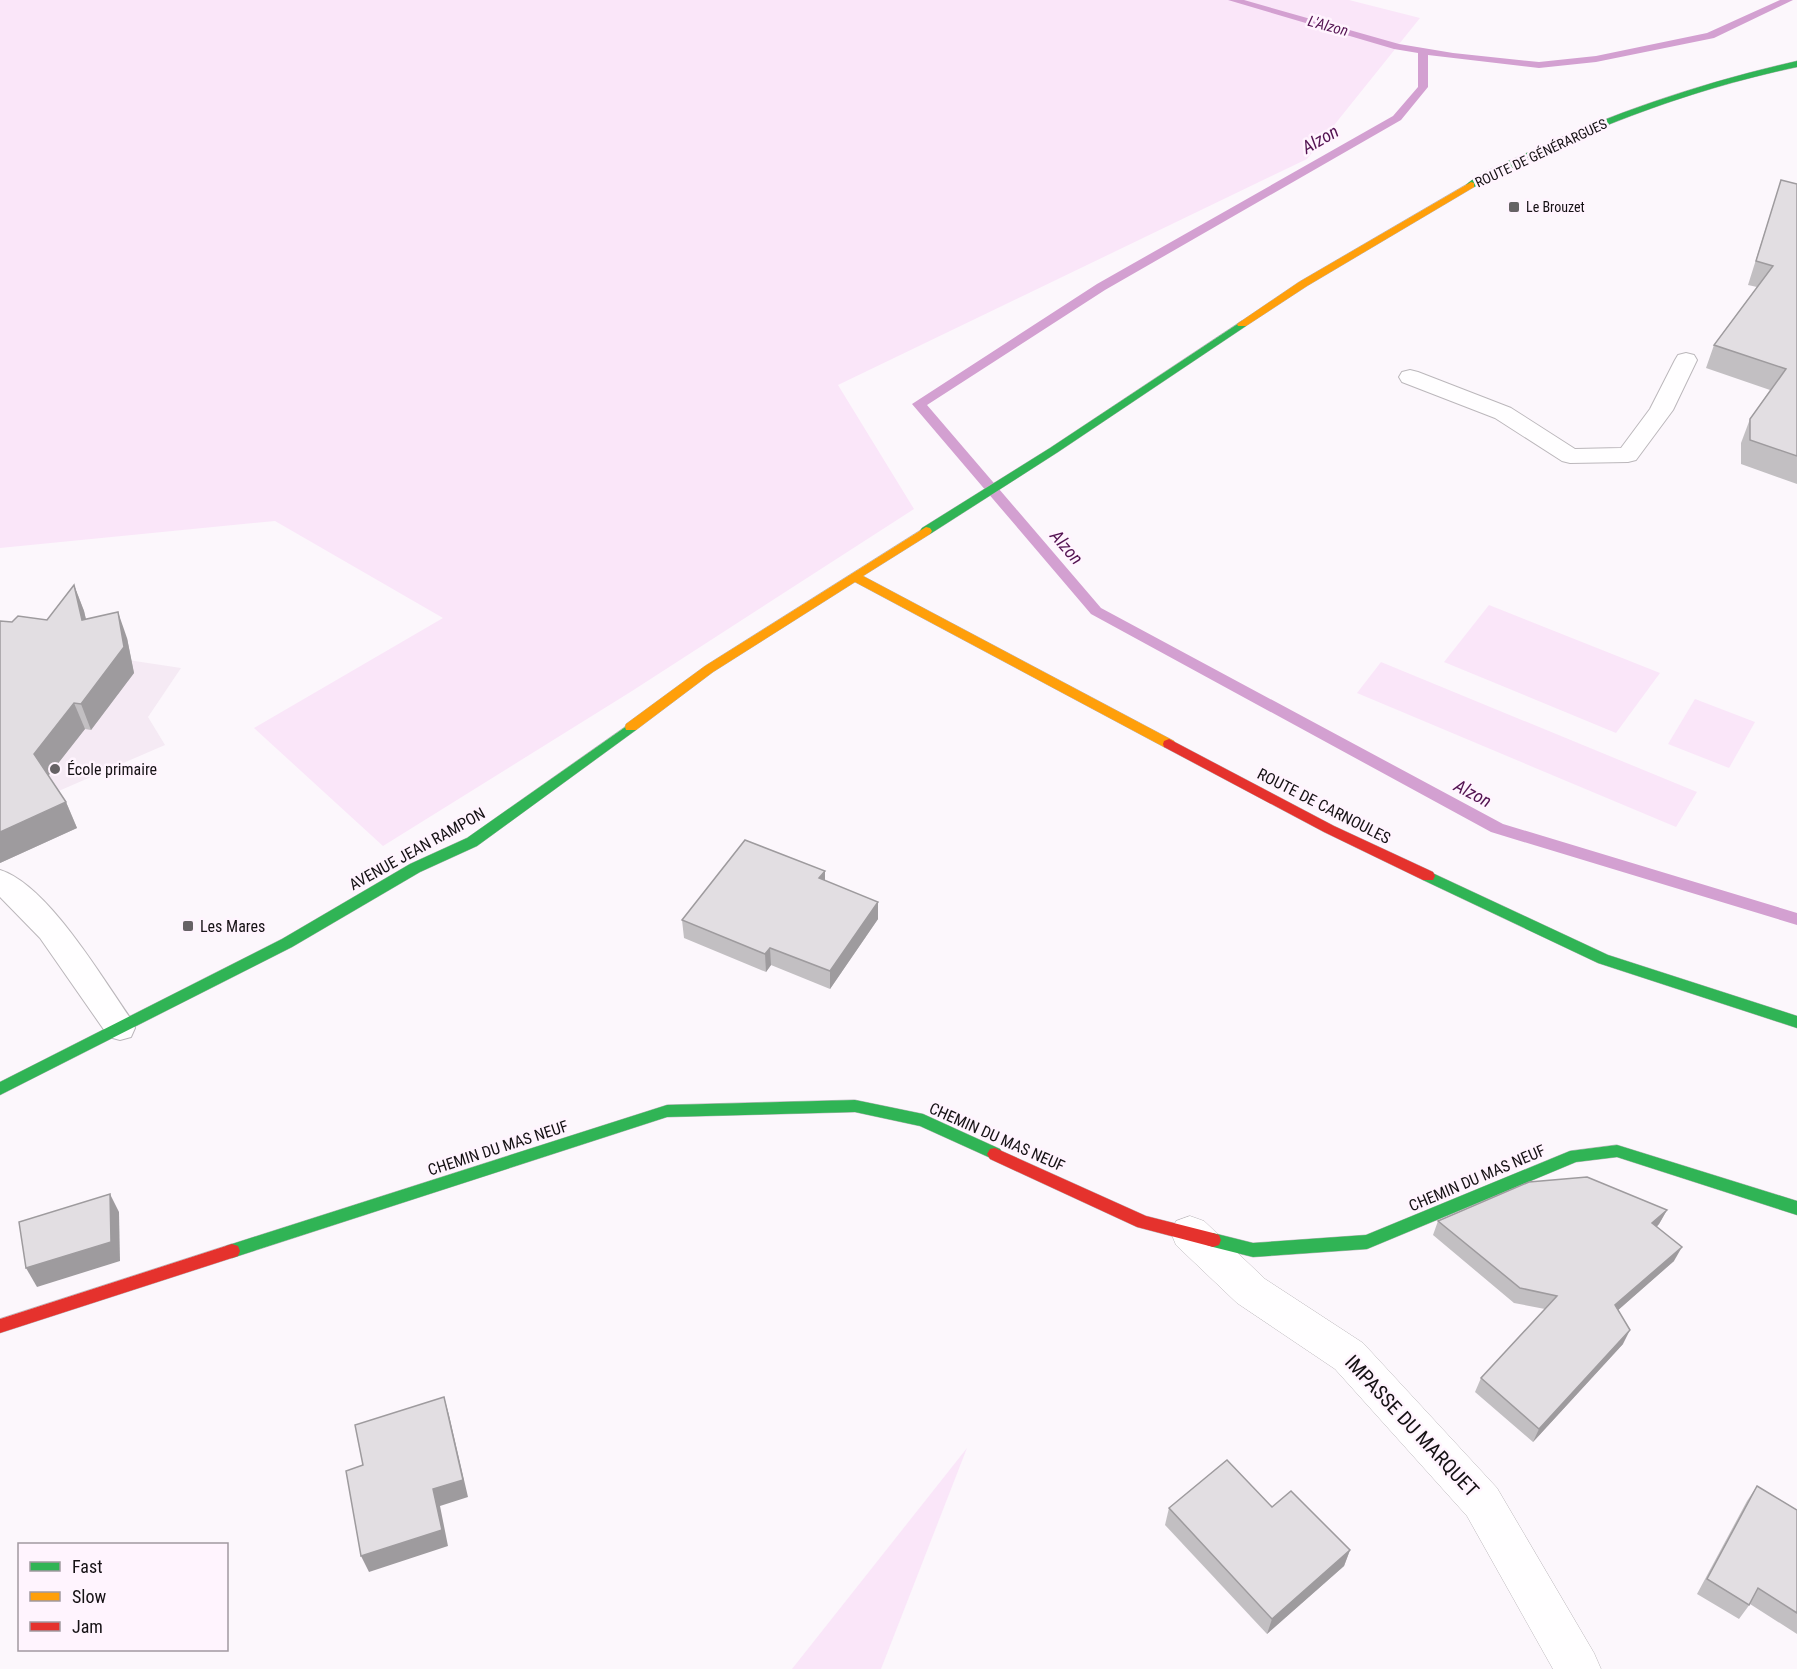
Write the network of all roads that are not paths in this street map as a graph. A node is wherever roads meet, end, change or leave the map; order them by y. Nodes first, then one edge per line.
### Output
1 (1797, 64) edge
2 (1686, 360) dead end
3 (1410, 377) dead end
4 (1054, 450) joint
5 (855, 577) junction
6 (0, 881) edge
7 (1797, 1022) edge
8 (120, 1028) junction
9 (0, 1089) edge
10 (1797, 1208) edge
11 (1190, 1233) junction
12 (0, 1326) edge
13 (1578, 1669) edge

1 - 4 main road, ROUTE DE GÉNÉRARGUES
2 - 3 lane
4 - 5 main road, AVENUE JEAN RAMPON
5 - 7 main road, ROUTE DE CARNOULES
5 - 8 main road, AVENUE JEAN RAMPON
6 - 8 lane
8 - 9 main road, AVENUE JEAN RAMPON
10 - 11 main road, CHEMIN DU MAS NEUF
11 - 12 main road, CHEMIN DU MAS NEUF
11 - 13 street, IMPASSE DU MARQUET

